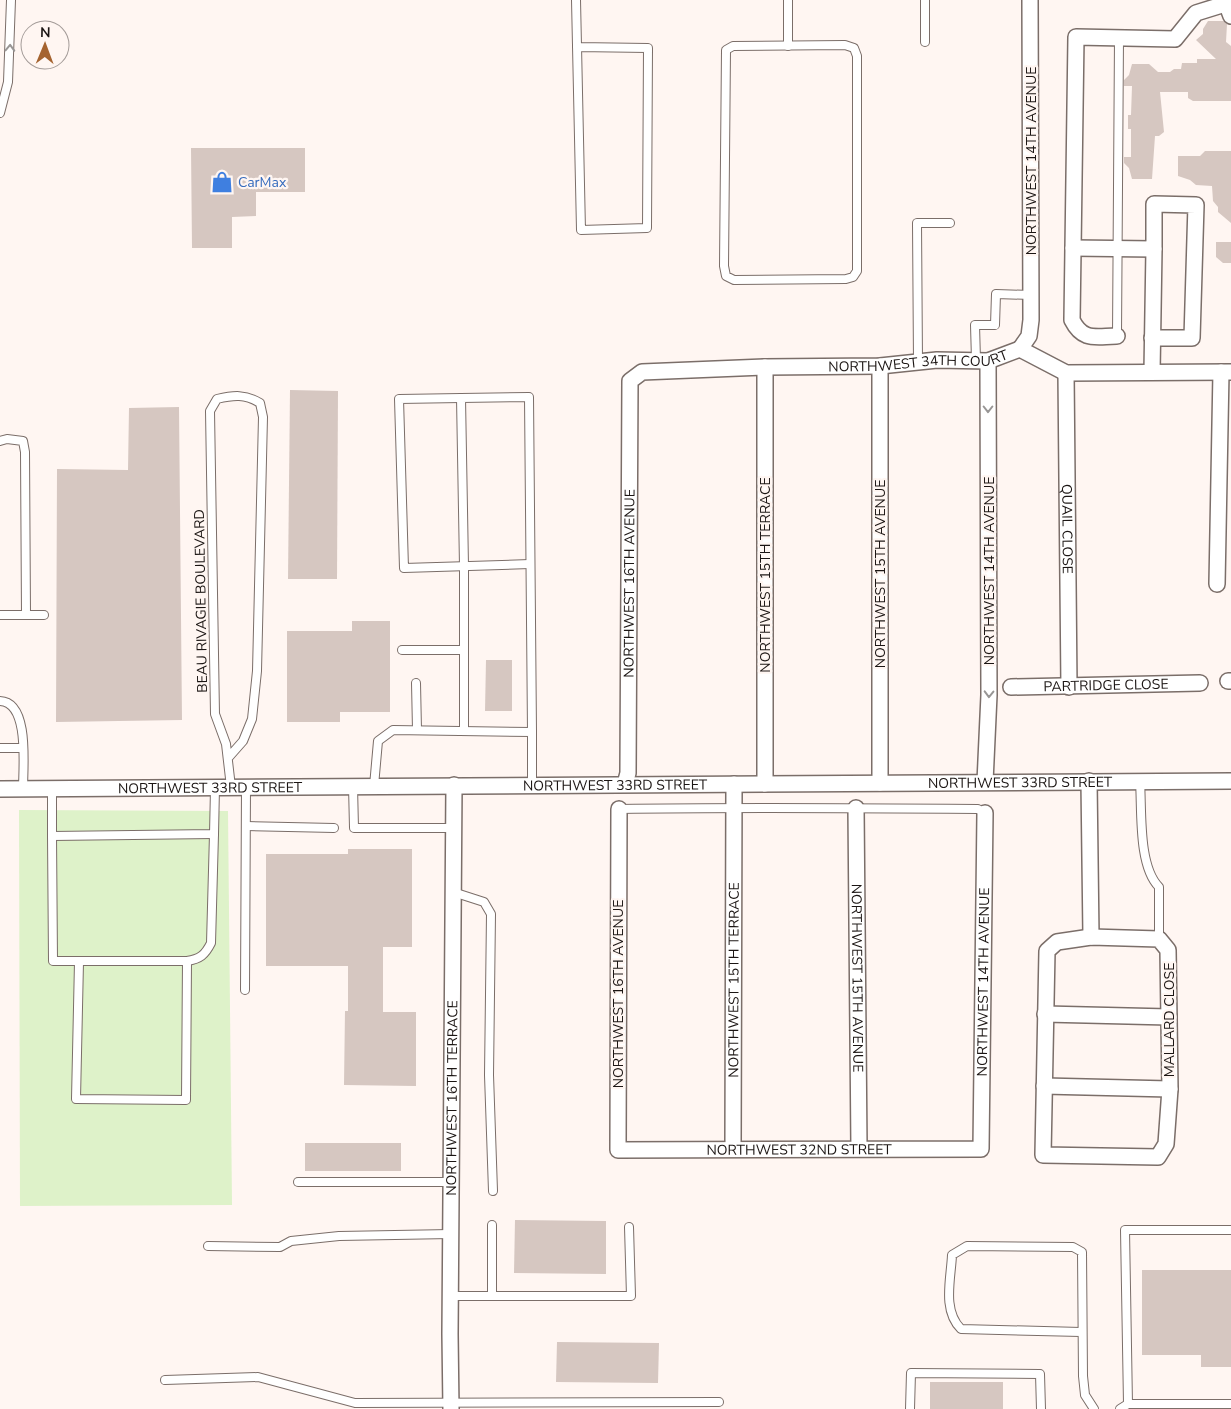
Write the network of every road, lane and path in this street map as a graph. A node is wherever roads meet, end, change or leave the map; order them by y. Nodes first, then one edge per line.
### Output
1 (11, 0) edge
2 (576, 0) edge
3 (788, 0) edge
4 (925, 0) edge
5 (1030, 0) edge
6 (1227, 7) edge
7 (1119, 38) junction
8 (925, 42) dead end
9 (788, 46) junction
10 (577, 47) junction
11 (0, 113) edge
12 (950, 223) dead end
13 (1073, 248) junction
14 (1118, 249) junction
15 (1154, 249) junction
16 (1031, 295) junction
17 (1117, 336) joint
18 (1152, 338) junction
19 (1020, 349) junction
20 (982, 360) junction
21 (918, 362) junction
22 (880, 366) junction
23 (765, 367) junction
24 (1152, 372) junction
25 (1226, 372) edge
26 (1066, 373) junction
27 (630, 381) joint
28 (460, 398) junction
29 (0, 441) edge
30 (530, 564) junction
31 (464, 566) junction
32 (1217, 584) dead end
33 (0, 615) edge
34 (26, 615) junction
35 (44, 615) dead end
36 (402, 650) dead end
37 (464, 650) junction
38 (416, 683) dead end
39 (1200, 683) dead end
40 (1011, 687) dead end
41 (1069, 687) junction
42 (0, 701) edge
43 (417, 730) junction
44 (464, 731) junction
45 (532, 732) junction
46 (0, 748) edge
47 (22, 748) junction
48 (228, 758) junction
49 (1089, 781) junction
50 (1140, 781) junction
51 (1231, 781) edge
52 (986, 782) junction
53 (880, 783) junction
54 (625, 784) junction
55 (734, 784) junction
56 (765, 784) junction
57 (454, 785) junction
58 (532, 785) junction
59 (353, 786) junction
60 (374, 786) junction
61 (238, 787) junction
62 (215, 788) junction
63 (0, 789) edge
64 (23, 789) junction
65 (52, 789) junction
66 (734, 807) junction
67 (856, 808) junction
68 (619, 809) joint
69 (985, 814) joint
70 (246, 826) junction
71 (334, 828) dead end
72 (454, 828) junction
73 (214, 834) junction
74 (52, 836) junction
75 (453, 892) junction
76 (1091, 937) junction
77 (1159, 939) junction
78 (187, 961) junction
79 (79, 962) junction
80 (245, 990) dead end
81 (1045, 1014) junction
82 (1169, 1017) junction
83 (1044, 1086) junction
84 (1170, 1089) junction
85 (733, 1148) junction
86 (858, 1148) junction
87 (980, 1149) joint
88 (618, 1150) joint
89 (298, 1182) dead end
90 (451, 1182) junction
91 (493, 1191) dead end
92 (492, 1225) dead end
93 (629, 1226) dead end
94 (1231, 1230) edge
95 (451, 1234) junction
96 (208, 1246) dead end
97 (450, 1296) junction
98 (492, 1296) junction
99 (1081, 1332) junction
100 (165, 1380) dead end
101 (719, 1402) dead end
102 (1128, 1404) junction
103 (1231, 1404) edge
104 (451, 1406) edge
105 (910, 1409) edge
106 (1041, 1409) edge
107 (1094, 1409) edge
108 (1120, 1409) edge

11 -> 1 lane
2 - 10 lane
3 - 9 lane
4 - 8 lane
5 - 16 street, NORTHWEST 14TH AVENUE
6 - 7 street
7 - 13 street
7 - 14 lane
9 - 9 lane
10 - 10 lane
12 - 21 lane
13 - 14 street
13 - 17 street
14 - 15 street
14 - 17 lane
15 - 18 street
15 - 18 street
16 - 19 street, NORTHWEST 14TH AVENUE
16 - 20 lane
18 - 24 street
19 - 20 street, NORTHWEST 34TH COURT
19 - 26 street, NORTHWEST 34TH COURT
20 - 21 street, NORTHWEST 34TH COURT
20 -> 52 street, NORTHWEST 14TH AVENUE
21 - 22 street, NORTHWEST 34TH COURT
22 - 23 street, NORTHWEST 34TH COURT
22 - 53 street, NORTHWEST 15TH AVENUE
23 - 27 street, NORTHWEST 34TH COURT
23 - 56 street, NORTHWEST 15TH TERRACE
24 - 25 street, NORTHWEST 34TH COURT
24 - 26 street, NORTHWEST 34TH COURT
25 - 32 street
26 - 41 street, QUAIL CLOSE
27 - 54 street, NORTHWEST 16TH AVENUE
28 - 30 lane
28 - 31 lane
28 - 31 lane
29 - 34 lane
30 - 31 lane
30 - 45 lane
31 - 37 lane
33 - 34 lane
34 - 35 lane
36 - 37 lane
37 - 44 lane
38 - 43 lane
39 - 41 street, PARTRIDGE CLOSE
40 - 41 street, PARTRIDGE CLOSE
42 - 47 lane
43 - 44 lane
43 - 60 lane
44 - 45 lane
45 - 58 lane
46 - 47 lane
47 - 64 lane
48 - 48 lane, BEAU RIVAGIE BOULEVARD
48 - 61 lane, BEAU RIVAGIE BOULEVARD
49 - 50 street, NORTHWEST 33RD STREET
49 - 52 street, NORTHWEST 33RD STREET
49 - 76 street
50 - 51 street, NORTHWEST 33RD STREET
50 - 77 lane
52 - 53 street, NORTHWEST 33RD STREET
53 - 56 street, NORTHWEST 33RD STREET
54 - 55 street, NORTHWEST 33RD STREET
54 - 58 street, NORTHWEST 33RD STREET
55 - 56 street, NORTHWEST 33RD STREET
55 - 66 street, NORTHWEST 15TH TERRACE
57 - 58 street, NORTHWEST 33RD STREET
57 - 60 street, NORTHWEST 33RD STREET
57 - 72 street, NORTHWEST 16TH TERRACE
59 - 60 street, NORTHWEST 33RD STREET
59 - 61 street, NORTHWEST 33RD STREET
59 - 72 lane
61 - 62 street, NORTHWEST 33RD STREET
61 - 70 lane, BEAU RIVAGIE BOULEVARD
62 - 65 street, NORTHWEST 33RD STREET
62 - 73 lane
63 - 64 street, NORTHWEST 33RD STREET
64 - 65 street, NORTHWEST 33RD STREET
65 - 74 lane
66 - 67 lane
66 - 68 lane
66 - 85 street, NORTHWEST 15TH TERRACE
67 - 69 lane
67 - 86 street, NORTHWEST 15TH AVENUE
68 - 88 street, NORTHWEST 16TH AVENUE
69 - 87 street, NORTHWEST 14TH AVENUE
70 - 71 lane
70 - 80 lane, BEAU RIVAGIE BOULEVARD
72 - 75 street, NORTHWEST 16TH TERRACE
73 - 74 lane
73 - 78 lane
74 - 79 lane
75 - 90 street, NORTHWEST 16TH TERRACE
75 - 91 lane
76 - 77 street
76 - 81 street
77 - 82 street, MALLARD CLOSE
78 - 79 lane
78 - 79 lane
81 - 82 street
81 - 83 street
82 - 84 street, MALLARD CLOSE
83 - 84 street
83 - 84 street, MALLARD CLOSE
85 - 86 street, NORTHWEST 32ND STREET
85 - 88 street, NORTHWEST 32ND STREET
86 - 87 street, NORTHWEST 32ND STREET
89 - 90 lane
90 - 95 street, NORTHWEST 16TH TERRACE
92 - 98 lane
93 - 98 lane
94 - 102 lane
95 - 96 lane
95 - 97 street, NORTHWEST 16TH TERRACE
97 - 98 lane
97 - 104 street, NORTHWEST 16TH TERRACE
99 - 99 lane
99 - 107 lane
100 - 104 lane
101 - 104 lane
102 - 103 lane
102 - 108 lane
105 - 106 lane

